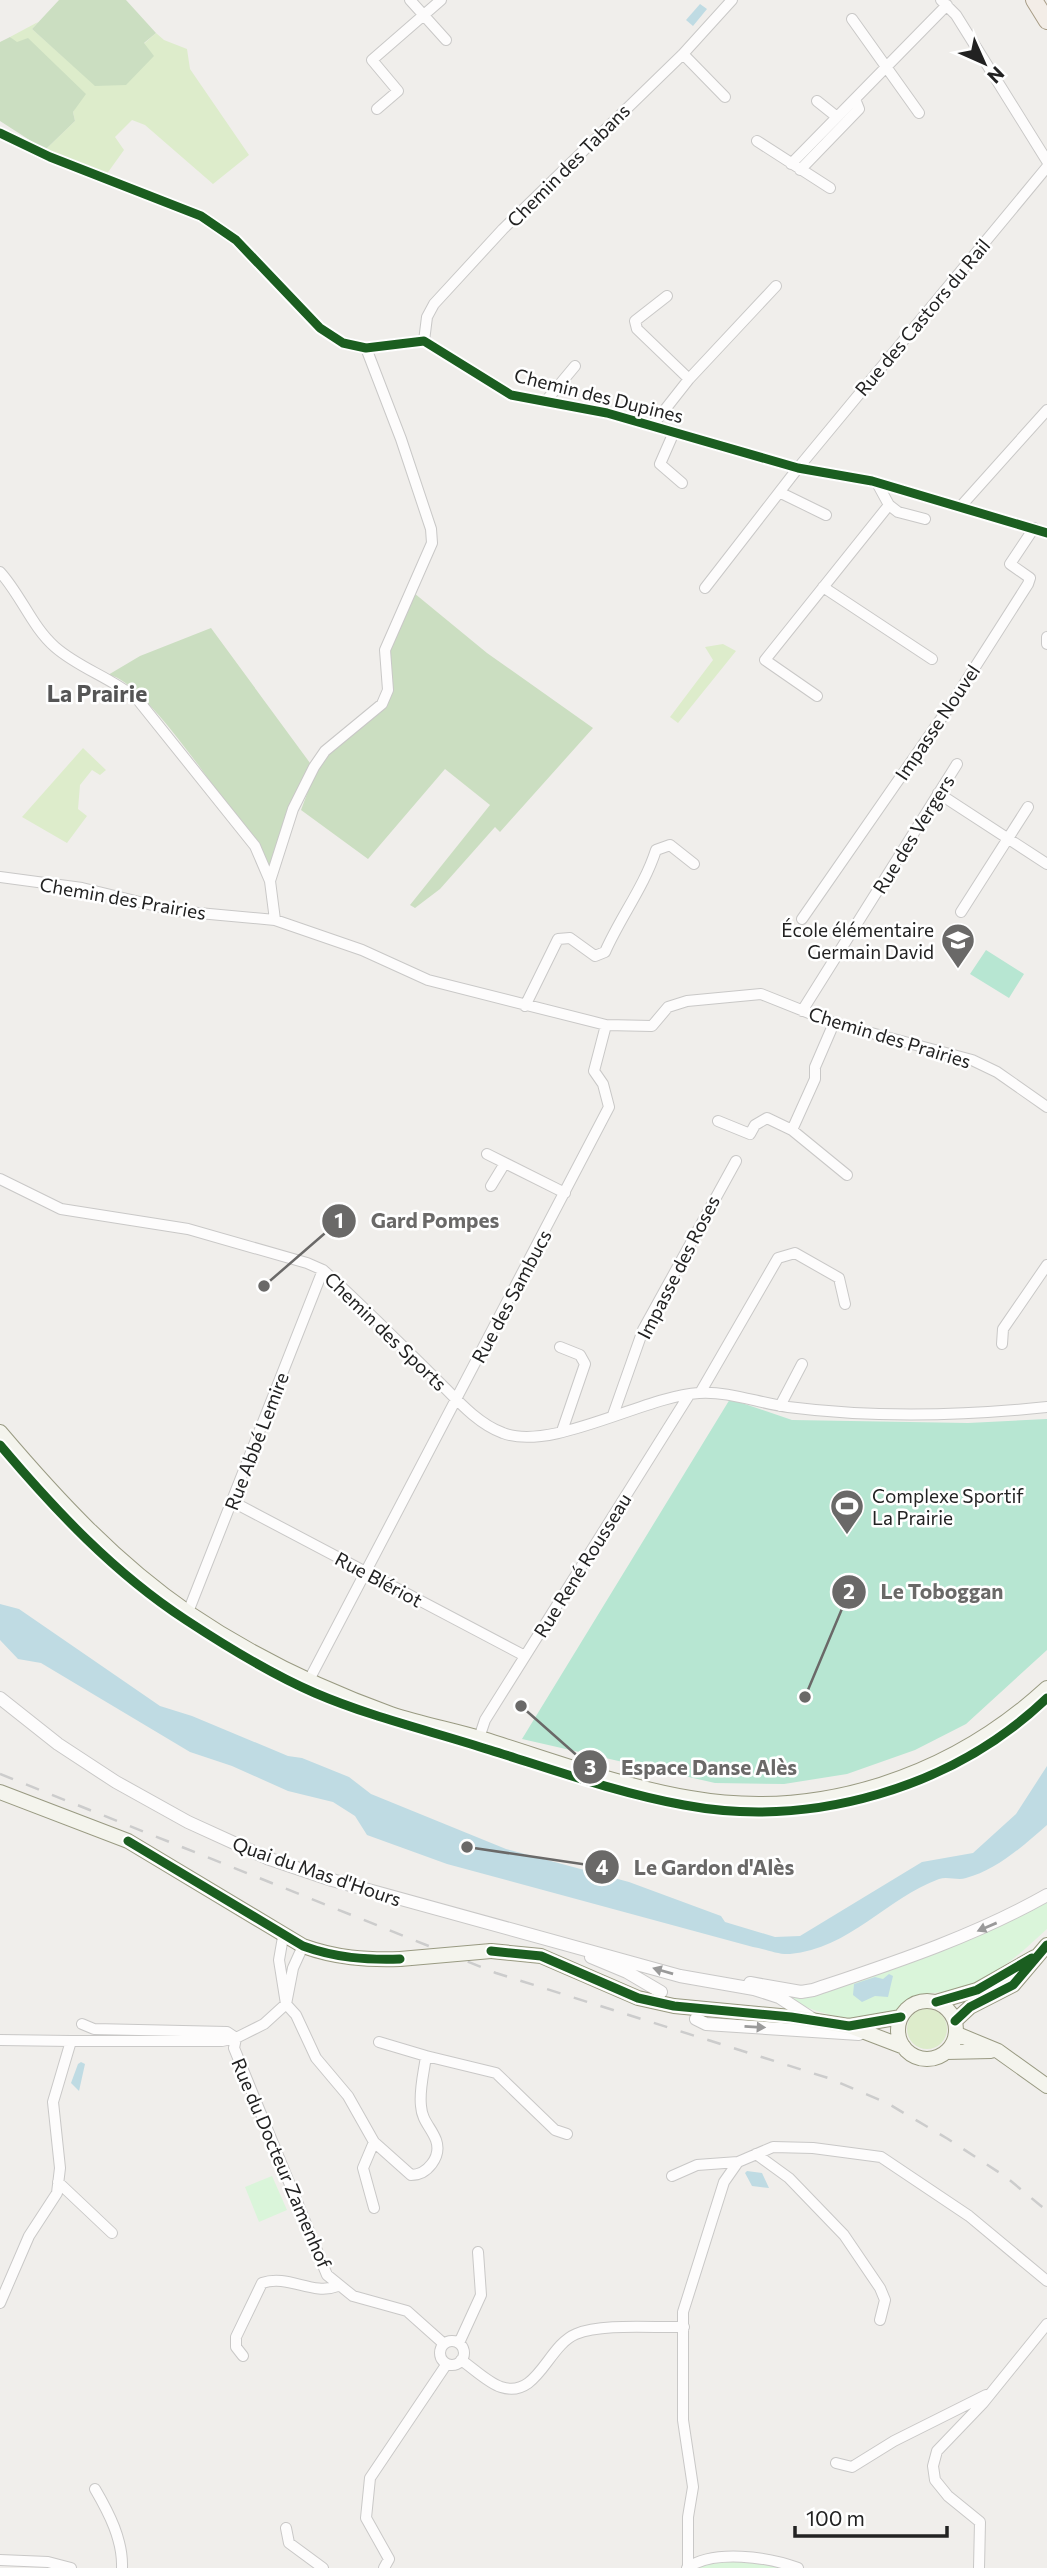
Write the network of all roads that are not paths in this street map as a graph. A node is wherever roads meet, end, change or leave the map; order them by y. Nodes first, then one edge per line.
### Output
1 (410, 0) edge
2 (441, 0) edge
3 (732, 0) edge
4 (944, 3) edge
5 (424, 15) junction
6 (852, 19) dead end
7 (446, 40) dead end
8 (683, 54) junction
9 (887, 67) junction
10 (725, 97) dead end
11 (855, 99) junction
12 (817, 101) dead end
13 (377, 109) dead end
14 (919, 113) dead end
15 (836, 117) junction
16 (0, 133) edge
17 (757, 141) dead end
18 (1047, 161) edge
19 (796, 167) junction
20 (1047, 167) edge
21 (830, 188) dead end
22 (776, 286) dead end
23 (667, 296) dead end
24 (424, 341) junction
25 (366, 348) junction
26 (575, 366) dead end
27 (689, 379) junction
28 (545, 402) junction
29 (1047, 410) edge
30 (652, 426) junction
31 (674, 432) junction
32 (798, 468) junction
33 (877, 482) junction
34 (682, 483) dead end
35 (781, 493) junction
36 (889, 505) junction
37 (961, 506) junction
38 (826, 515) dead end
39 (925, 519) dead end
40 (1034, 528) junction
41 (1047, 533) edge
42 (0, 572) edge
43 (705, 587) dead end
44 (823, 587) junction
45 (1047, 637) edge
46 (1047, 644) edge
47 (932, 659) dead end
48 (817, 696) dead end
49 (957, 764) dead end
50 (938, 793) junction
51 (1028, 807) dead end
52 (1007, 838) junction
53 (694, 864) dead end
54 (1047, 864) edge
55 (0, 877) edge
56 (270, 881) junction
57 (961, 912) dead end
58 (802, 919) dead end
59 (275, 920) junction
60 (525, 1006) junction
61 (802, 1011) junction
62 (834, 1023) junction
63 (606, 1025) junction
64 (1047, 1107) edge
65 (719, 1121) dead end
66 (792, 1130) junction
67 (487, 1154) dead end
68 (736, 1161) dead end
69 (505, 1163) junction
70 (847, 1175) dead end
71 (0, 1179) edge
72 (491, 1186) dead end
73 (565, 1193) junction
74 (1047, 1265) edge
75 (323, 1270) junction
76 (845, 1304) dead end
77 (1002, 1344) dead end
78 (560, 1347) dead end
79 (802, 1364) dead end
80 (695, 1394) junction
81 (457, 1399) junction
82 (780, 1406) junction
83 (1047, 1407) edge
84 (613, 1415) junction
85 (0, 1432) edge
86 (562, 1432) junction
87 (233, 1502) junction
88 (366, 1572) junction
89 (188, 1612) junction
90 (525, 1656) junction
91 (309, 1680) junction
92 (1047, 1688) edge
93 (0, 1698) edge
94 (479, 1738) junction
95 (0, 1792) edge
96 (1047, 1895) edge
97 (283, 1937) junction
98 (544, 1939) junction
99 (1047, 1945) edge
100 (303, 1946) junction
101 (1035, 1957) junction
102 (729, 1985) junction
103 (661, 1993) dead end
104 (936, 2002) junction
105 (286, 2004) junction
106 (901, 2017) junction
107 (696, 2019) dead end
108 (814, 2020) junction
109 (82, 2024) dead end
110 (849, 2026) junction
111 (956, 2028) junction
112 (868, 2035) junction
113 (236, 2038) junction
114 (0, 2040) edge
115 (71, 2041) junction
116 (379, 2042) dead end
117 (904, 2047) junction
118 (998, 2051) junction
119 (947, 2052) junction
120 (426, 2056) junction
121 (1047, 2086) edge
122 (567, 2134) dead end
123 (374, 2142) junction
124 (757, 2154) junction
125 (738, 2162) junction
126 (672, 2176) dead end
127 (58, 2182) junction
128 (374, 2208) dead end
129 (112, 2233) dead end
130 (478, 2252) dead end
131 (1047, 2281) edge
132 (338, 2286) junction
133 (0, 2303) edge
134 (880, 2320) dead end
135 (1047, 2324) edge
136 (684, 2327) junction
137 (459, 2343) junction
138 (444, 2344) junction
139 (243, 2356) dead end
140 (461, 2360) junction
141 (446, 2364) junction
142 (992, 2392) junction
143 (835, 2463) dead end
144 (95, 2489) dead end
145 (286, 2528) dead end
146 (0, 2560) edge
147 (687, 2567) edge
148 (71, 2568) edge
149 (122, 2568) edge
150 (323, 2568) edge
151 (384, 2568) edge
152 (798, 2568) edge
153 (979, 2568) edge

1 - 5 street
2 - 5 street
3 - 8 street, Chemin des Tabans
4 - 9 street
4 - 18 street
5 - 7 street
5 - 13 street
6 - 9 street
8 - 10 street
8 - 24 street, Chemin des Tabans
9 - 11 street
9 - 14 street
11 - 15 street
11 - 19 street
12 - 15 street
15 - 19 street
16 - 25 street
17 - 19 street
19 - 21 street
20 - 32 street, Rue des Castors du Rail
22 - 27 street
23 - 27 street
24 - 25 street
24 - 28 street, Chemin des Dupines
25 - 56 street
26 - 28 street, Chemin des Dupines
27 - 30 street
28 - 30 street, Chemin des Dupines
29 - 37 street
30 - 31 street, Chemin des Dupines
31 - 32 street, Chemin des Dupines
31 - 34 street, Chemin des Dupines
32 - 33 street, Chemin des Dupines
32 - 35 street
33 - 36 street
33 - 37 street, Chemin des Dupines
35 - 38 street
35 - 43 street
36 - 39 street
36 - 44 street
37 - 40 street, Chemin des Dupines
40 - 41 street, Chemin des Dupines
40 - 58 street, Impasse Nouvel
42 - 56 street
44 - 47 street
44 - 48 street
45 - 46 street
49 - 50 street, Rue des Vergers
50 - 52 street
50 - 61 street, Rue des Vergers
51 - 52 street
52 - 54 street
52 - 57 street
53 - 60 street
55 - 59 street, Chemin des Prairies
56 - 59 street
59 - 60 street, Chemin des Prairies
60 - 63 street, Chemin des Prairies
61 - 62 street, Chemin des Prairies
61 - 63 street, Chemin des Prairies
62 - 64 street, Chemin des Prairies
62 - 66 street
63 - 73 street, Rue des Sambucs
65 - 66 street
66 - 70 street
67 - 69 street
68 - 84 street, Impasse des Roses
69 - 72 street
69 - 73 street
71 - 75 street, Chemin des Sports
73 - 81 street, Rue des Sambucs
74 - 77 street
75 - 81 street, Chemin des Sports
75 - 87 street, Rue Abbé Lemire
76 - 80 street, Rue René Rousseau
78 - 86 street
79 - 82 street
80 - 82 street, Chemin des Sports
80 - 84 street, Chemin des Sports
80 - 90 street, Rue René Rousseau
81 - 86 street, Chemin des Sports
81 - 88 street, Rue des Sambucs
82 - 83 street, Chemin des Sports
84 - 86 street, Chemin des Sports
85 - 89 main road
87 - 88 street, Rue Blériot
87 - 89 street, Rue Abbé Lemire
88 - 90 street, Rue Blériot
88 - 91 street, Rue des Sambucs
89 - 91 main road
90 - 94 street, Rue René Rousseau
91 - 94 main road
92 - 94 main road
93 - 98 street, Quai du Mas d'Hours
95 - 97 main road
96 -> 102 street
97 - 100 main road
97 - 105 street
102 -> 98 street, Quai du Mas d'Hours
98 - 103 street, Quai du Mas d'Hours
99 - 101 main road
100 - 105 street
100 - 108 main road, bridge
101 - 104 main road
101 - 111 main road
102 - 108 street, Quai du Mas d'Hours
104 - 106 main road
104 - 111 main road
105 - 113 street
105 - 123 street
106 - 110 main road
106 - 117 main road
107 -> 112 street
108 - 110 main road
109 - 113 street
110 - 112 main road
111 - 118 main road
111 - 119 main road
112 - 117 main road
113 - 115 street
113 - 132 street, Rue du Docteur Zamenhof
114 - 115 street
115 - 127 street
116 - 120 street
117 - 119 main road
118 - 119 main road
118 - 121 main road
120 - 122 street
120 - 123 street
123 - 128 street
124 - 125 street
124 - 131 street
124 - 134 street
125 - 126 street
125 - 136 street
127 - 129 street
127 - 133 street
130 - 137 street
132 - 138 street, Rue du Docteur Zamenhof
132 - 139 street, Rue du Docteur Zamenhof
135 - 142 street
136 - 140 street
136 - 147 street
137 - 138 street
137 - 140 street
138 - 141 street
140 - 141 street
141 - 151 street
142 - 143 street
142 - 153 street
144 - 149 street
145 - 150 street
146 - 148 street
147 - 152 street

